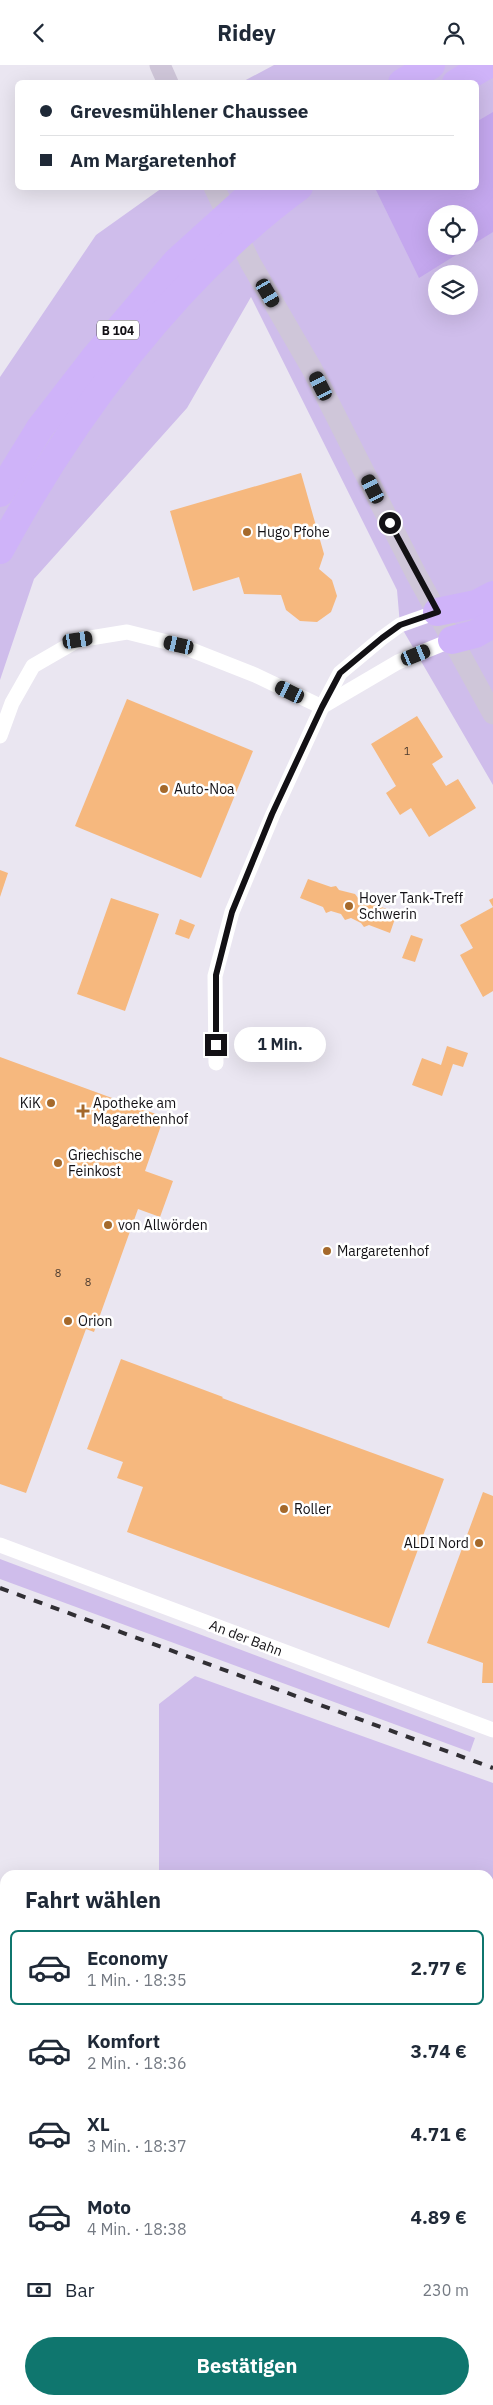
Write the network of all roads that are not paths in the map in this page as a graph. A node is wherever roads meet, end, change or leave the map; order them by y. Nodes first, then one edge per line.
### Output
1 (160, 65) edge
2 (487, 65) edge
3 (167, 80) edge
4 (461, 80) edge
5 (215, 190) edge
6 (256, 190) edge
7 (295, 190) edge
8 (0, 493) edge
9 (0, 550) edge
10 (493, 595) edge
11 (438, 612) junction
12 (493, 623) edge
13 (452, 640) junction
14 (322, 707) junction
15 (493, 714) edge
16 (0, 736) edge
17 (216, 1063) dead end
18 (0, 1545) edge
19 (493, 1730) edge

1 - 3 street
2 - 4 highway
5 - 11 street
6 - 8 highway, B 104
7 - 9 highway, B 104
10 - 11 highway
11 - 13 street
11 - 14 street
12 - 13 highway
13 - 14 street
13 - 15 street
14 - 16 street
14 - 17 street
18 - 19 street, An der Bahn

